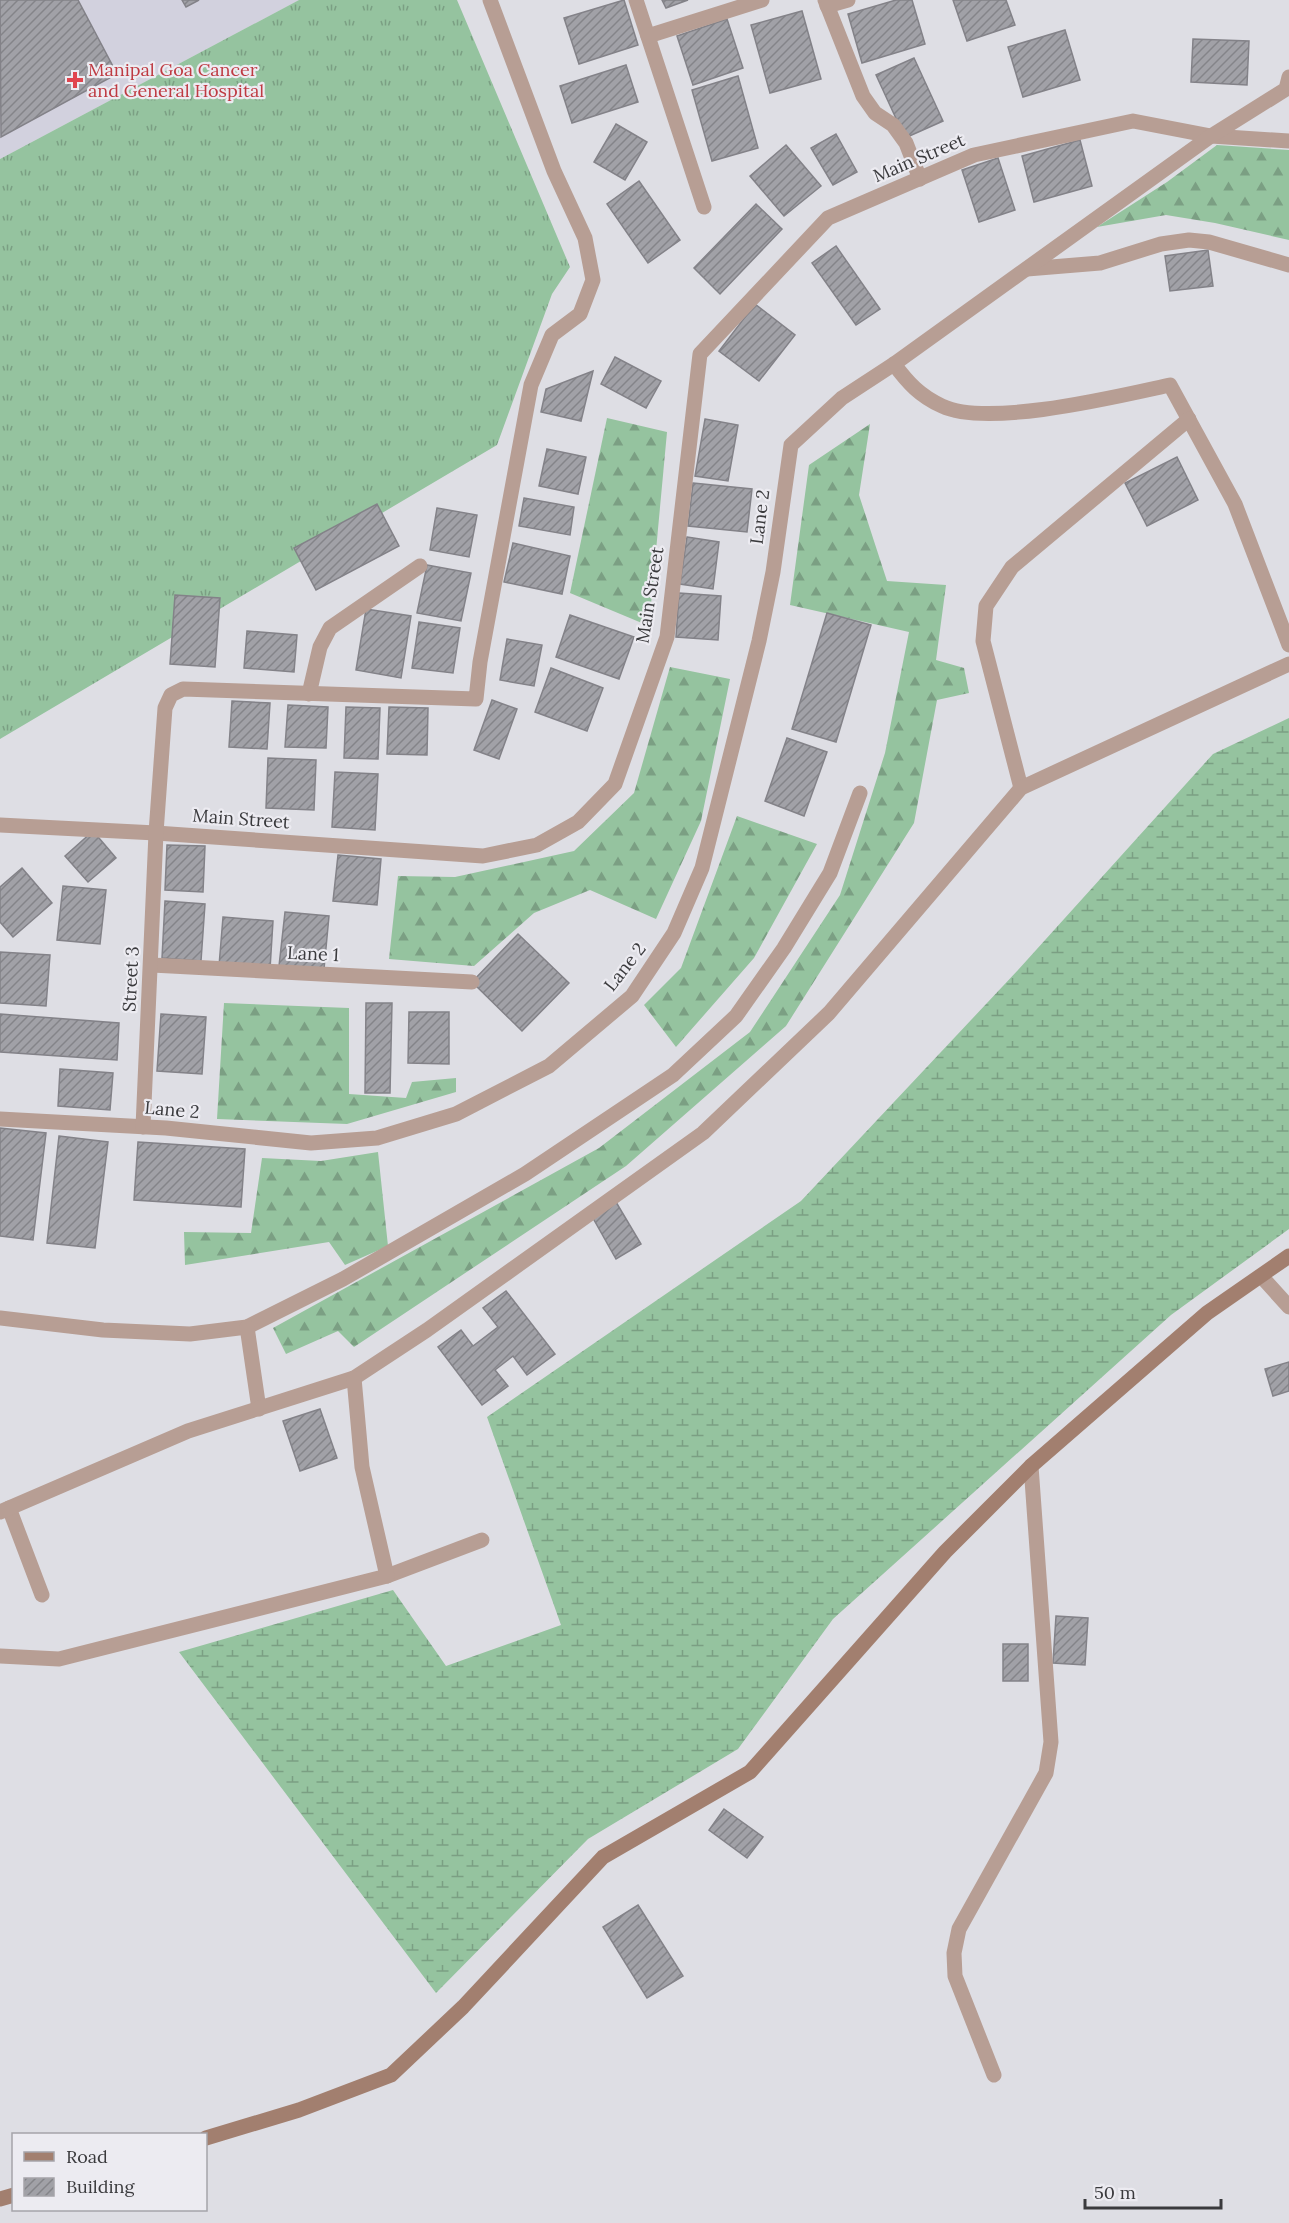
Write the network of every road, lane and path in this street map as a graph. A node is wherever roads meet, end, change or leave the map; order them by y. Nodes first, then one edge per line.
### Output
1 (490, 0) edge
2 (636, 0) edge
3 (762, 0) edge
4 (848, 0) edge
5 (826, 3) edge
6 (648, 36) junction
7 (1289, 77) edge
8 (1211, 136) junction
9 (1289, 141) edge
10 (920, 179) junction
11 (704, 207) dead end
12 (1289, 265) edge
13 (1027, 269) junction
14 (894, 364) junction
15 (1189, 419) junction
16 (420, 566) dead end
17 (1289, 645) edge
18 (1289, 664) edge
19 (309, 694) junction
20 (1021, 788) junction
21 (860, 793) dead end
22 (0, 825) edge
23 (156, 833) junction
24 (152, 965) junction
25 (472, 982) dead end
26 (0, 1119) edge
27 (143, 1126) junction
28 (1289, 1256) edge
29 (1261, 1276) junction
30 (1289, 1307) edge
31 (0, 1318) edge
32 (247, 1326) junction
33 (354, 1378) junction
34 (259, 1409) junction
35 (1031, 1466) junction
36 (4, 1510) edge
37 (482, 1540) dead end
38 (387, 1576) junction
39 (42, 1595) dead end
40 (0, 1656) edge
41 (994, 2075) dead end
42 (207, 2138) edge

1 - 19 street, Street 3
2 - 6 street
3 - 6 street
4 - 5 street
5 - 10 street
6 - 11 street
7 - 8 street, Lane 2
8 - 9 street, Main Street
8 - 10 street, Main Street
8 - 13 street, Lane 2
10 - 23 street, Main Street
12 - 13 street
13 - 14 street, Lane 2
14 - 15 street
14 - 27 street, Lane 2
15 - 17 street
15 - 20 street
16 - 19 street
18 - 20 street
19 - 23 street, Street 3
20 - 33 street
21 - 32 street
22 - 23 street, Main Street
23 - 24 street, Street 3
24 - 25 street, Lane 1
24 - 27 street, Street 3
26 - 27 street, Lane 2
28 - 29 street
29 - 30 street
29 - 35 street
31 - 32 street
32 - 34 street
33 - 34 street
33 - 38 street
34 - 36 street
35 - 41 street
35 - 42 street
36 - 39 street
37 - 38 street
38 - 40 street

